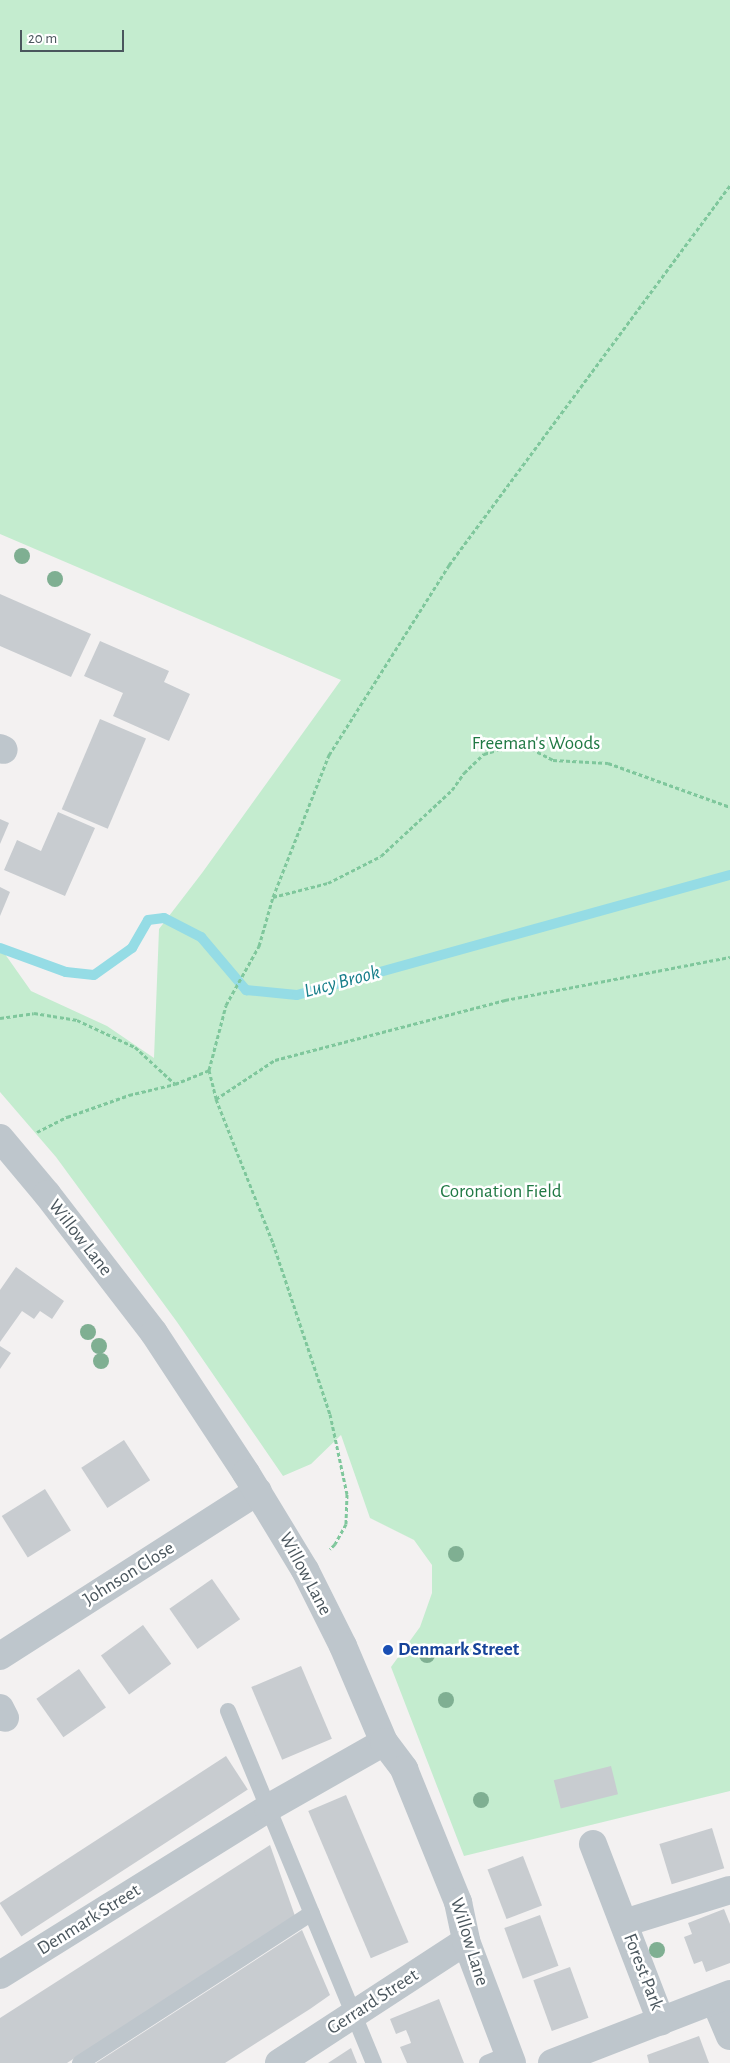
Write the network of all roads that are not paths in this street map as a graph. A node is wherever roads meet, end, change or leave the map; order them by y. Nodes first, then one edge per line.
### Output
1 (0, 1138) edge
2 (258, 1492) junction
3 (0, 1656) edge
4 (228, 1711) dead end
5 (384, 1742) junction
6 (268, 1808) junction
7 (593, 1844) dead end
8 (730, 1890) edge
9 (312, 1913) junction
10 (624, 1923) junction
11 (466, 1941) junction
12 (0, 1975) edge
13 (723, 1998) edge
14 (354, 2014) junction
15 (661, 2021) junction
16 (730, 2036) edge
17 (503, 2060) edge
18 (80, 2063) edge
19 (279, 2063) edge
20 (374, 2063) edge
21 (552, 2063) edge

1 - 2 street, Willow Lane
2 - 3 street, Johnson Close
2 - 5 street, Willow Lane
4 - 6 lane
5 - 6 street, Denmark Street
5 - 11 street, Willow Lane
6 - 9 lane
6 - 12 street, Denmark Street
7 - 10 street, Forest Park
8 - 10 street, Forest Park
9 - 14 lane
9 - 18 lane
10 - 15 street, Forest Park
11 - 14 street, Gerrard Street
11 - 17 street, Willow Lane
13 - 15 street, Forest Park
13 - 16 street, Forest Park
14 - 19 street, Gerrard Street
14 - 20 lane
15 - 21 street, Forest Park

